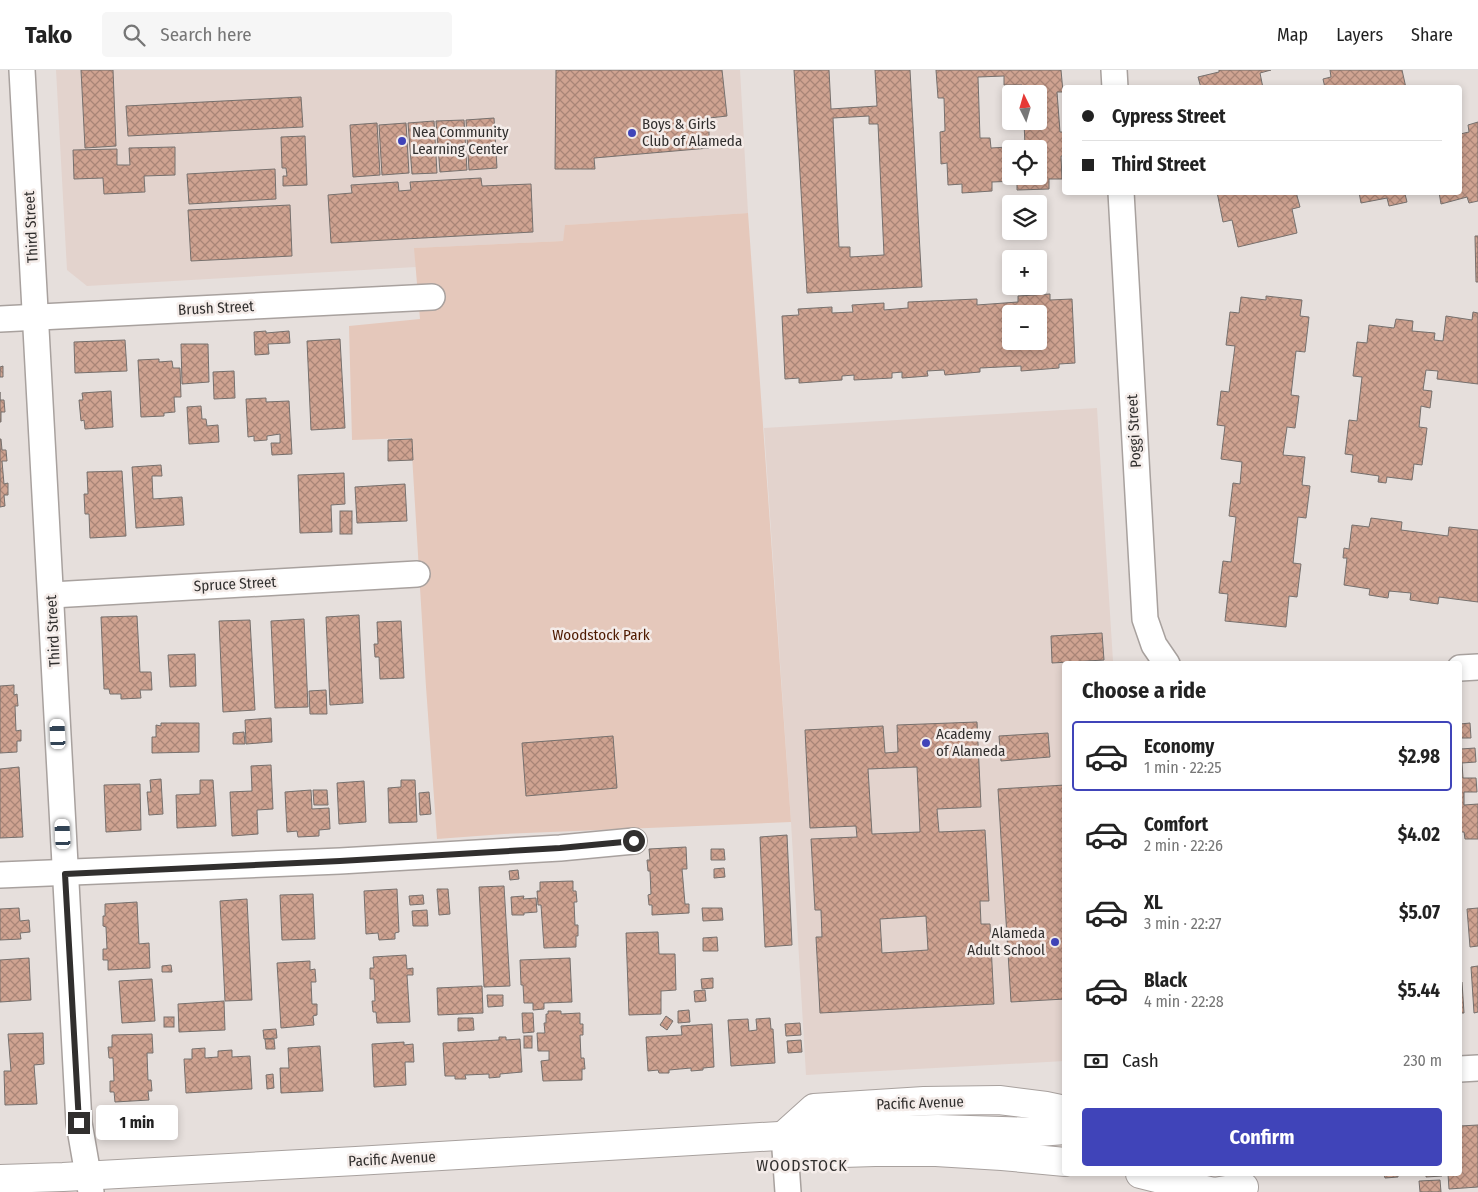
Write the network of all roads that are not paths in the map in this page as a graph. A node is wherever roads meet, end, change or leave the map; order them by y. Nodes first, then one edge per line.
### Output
1 (22, 70) edge
2 (1114, 70) edge
3 (1115, 85) edge
4 (1121, 195) edge
5 (432, 297) dead end
6 (35, 317) junction
7 (0, 319) edge
8 (417, 574) dead end
9 (52, 594) junction
10 (1165, 661) edge
11 (1478, 667) edge
12 (1462, 668) edge
13 (634, 841) dead end
14 (65, 874) junction
15 (0, 875) edge
16 (1478, 1068) edge
17 (1462, 1069) edge
18 (1062, 1109) edge
19 (1062, 1130) edge
20 (784, 1135) junction
21 (1062, 1162) edge
22 (1148, 1176) edge
23 (0, 1179) edge
24 (89, 1184) edge
25 (1244, 1184) edge
26 (788, 1192) edge

1 - 6 street, Third Street
2 - 3 street
4 - 10 street, Poggi Street
5 - 6 street, Brush Street
6 - 7 street, Brush Street
6 - 9 street, Third Street
8 - 9 street, Spruce Street
9 - 14 street, Third Street
11 - 12 street
13 - 14 street
14 - 15 street
14 - 24 street, Third Street
16 - 17 street
18 - 20 street, Pacific Avenue
19 - 20 street
20 - 21 street
20 - 24 street, Pacific Avenue
20 - 26 street
22 - 25 street
23 - 24 street, Pacific Avenue

